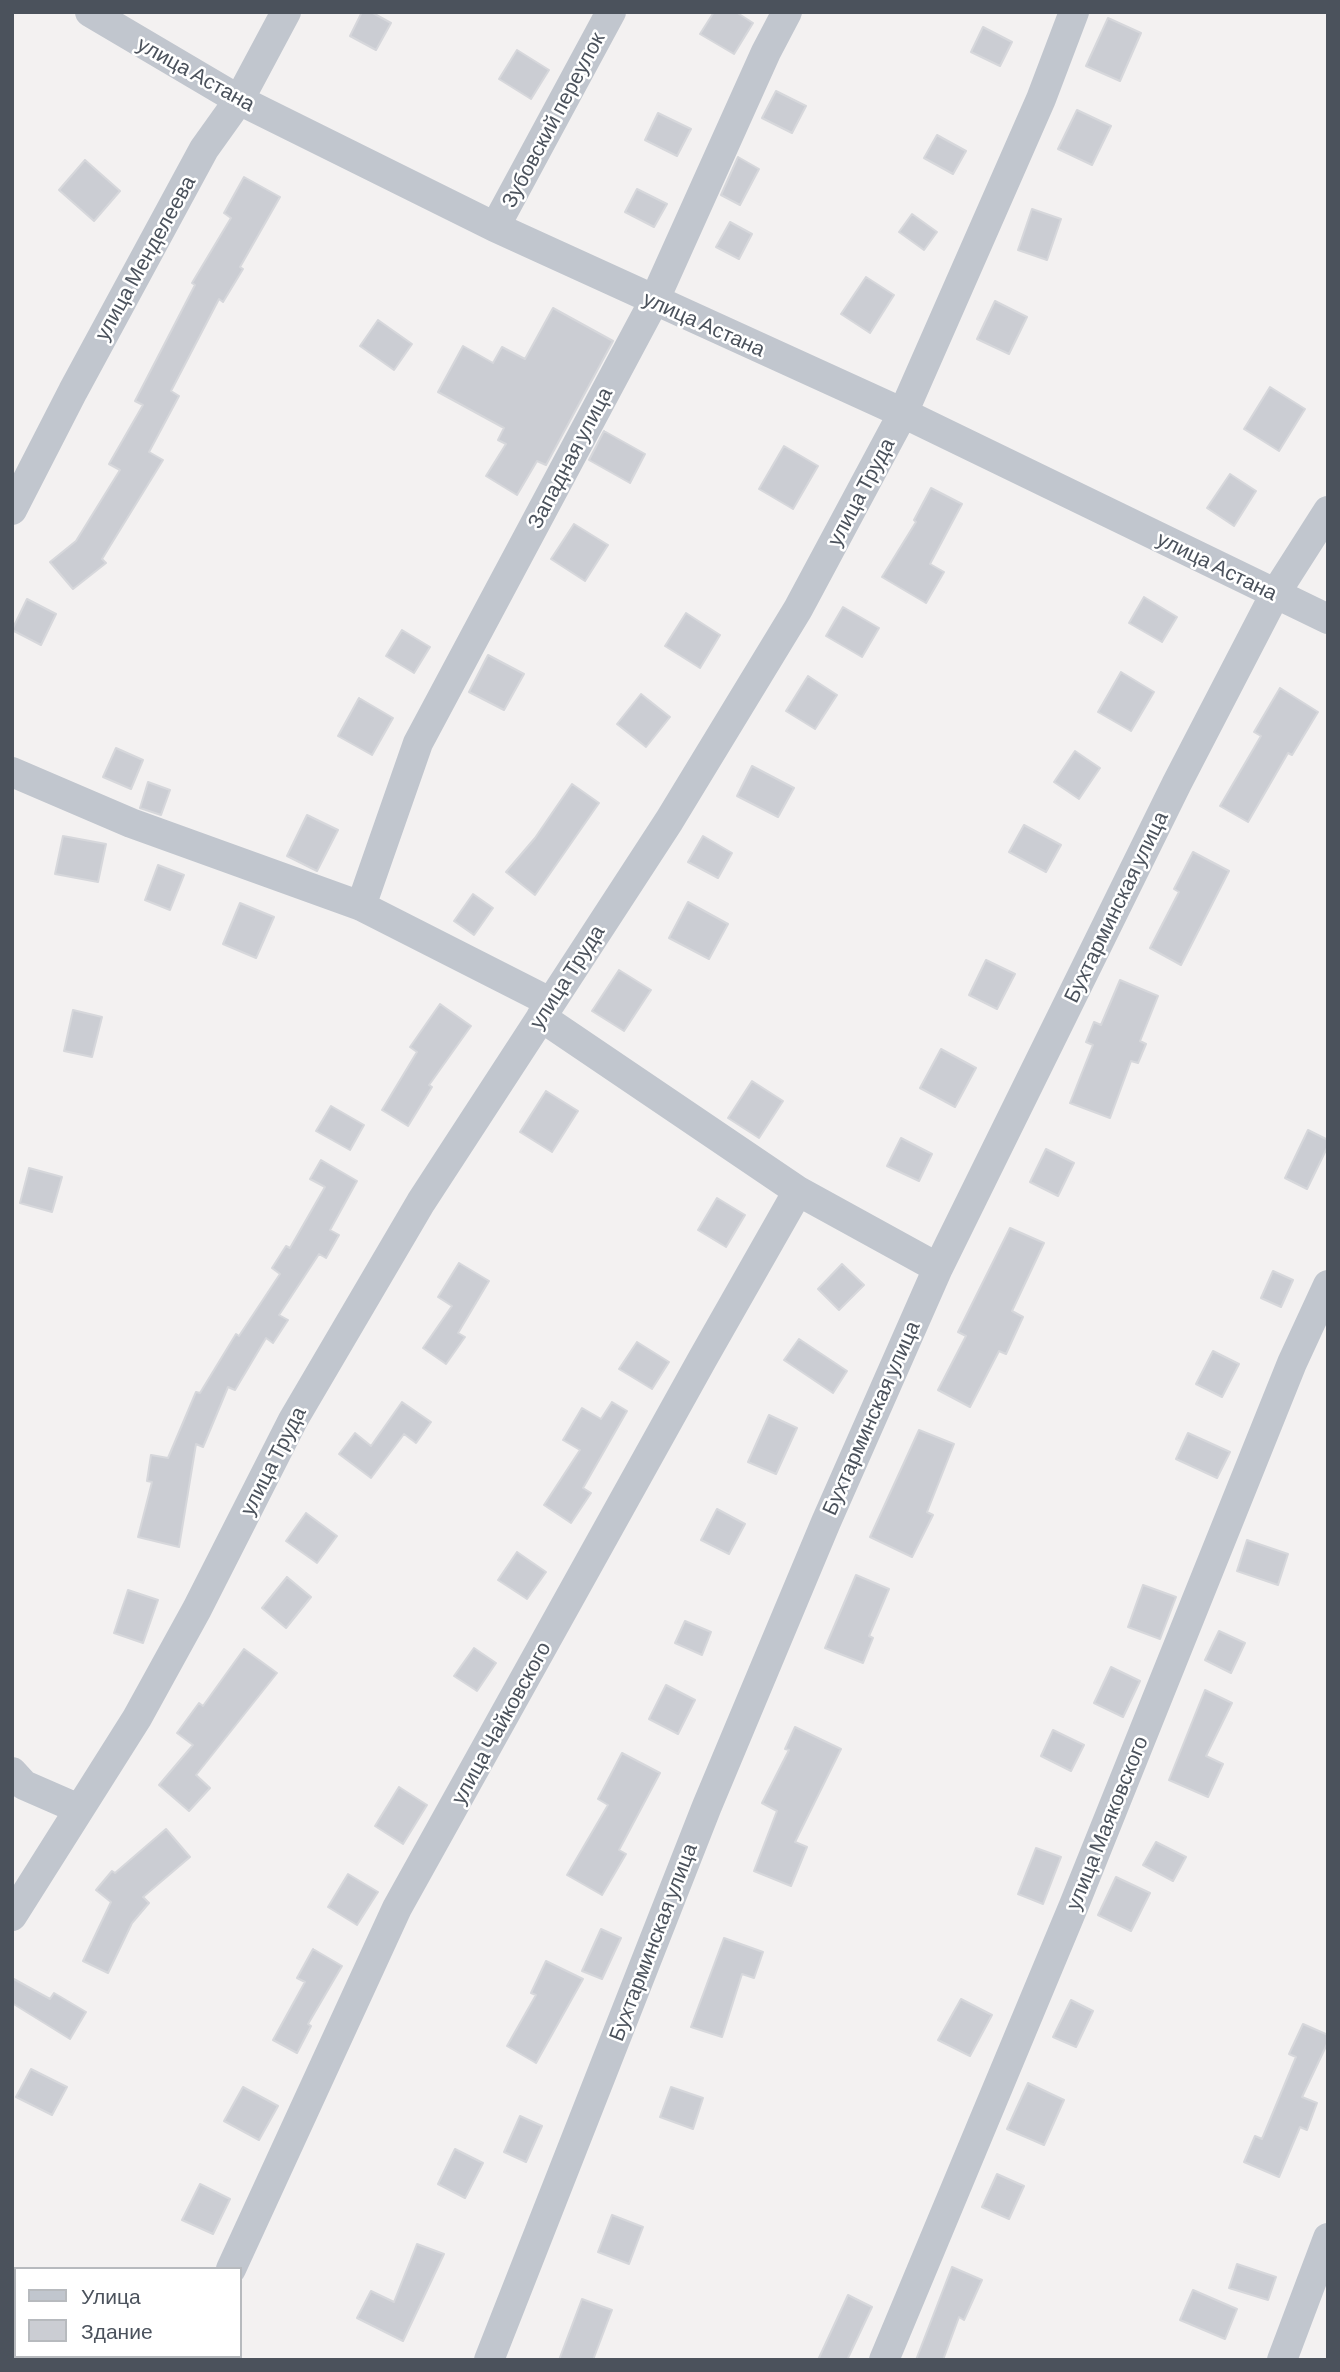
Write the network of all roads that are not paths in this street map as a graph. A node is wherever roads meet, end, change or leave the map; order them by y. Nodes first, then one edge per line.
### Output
1 (90, 12) edge
2 (286, 12) edge
3 (611, 12) edge
4 (788, 12) edge
5 (1074, 12) edge
6 (239, 100) junction
7 (495, 227) junction
8 (654, 301) junction
9 (903, 413) junction
10 (12, 510) edge
11 (1328, 512) edge
12 (1275, 594) junction
13 (1328, 619) edge
14 (12, 772) edge
15 (362, 906) junction
16 (545, 1010) junction
17 (798, 1191) junction
18 (938, 1268) junction
19 (1328, 1285) edge
20 (12, 1772) edge
21 (79, 1809) junction
22 (12, 1916) edge
23 (1328, 2238) edge
24 (232, 2267) edge
25 (489, 2360) edge
26 (884, 2360) edge
27 (1282, 2360) edge

1 - 6 street, улица Астана
2 - 6 street, улица Менделеева
3 - 7 street, Зубовский переулок
4 - 8 street, Западная улица
5 - 9 street, улица Труда
6 - 7 street, улица Астана
6 - 10 street, улица Менделеева
7 - 8 street, улица Астана
8 - 9 street, улица Астана
8 - 15 street, Западная улица
9 - 12 street, улица Астана
9 - 16 street, улица Труда
11 - 12 street, Бухтарминская улица
12 - 13 street, улица Астана
12 - 18 street, Бухтарминская улица
14 - 15 street
15 - 16 street
16 - 17 street
16 - 21 street, улица Труда
17 - 18 street
17 - 24 street, улица Чайковского
18 - 25 street, Бухтарминская улица
19 - 26 street, улица Маяковского
20 - 21 street
21 - 22 street, улица Труда
23 - 27 street

